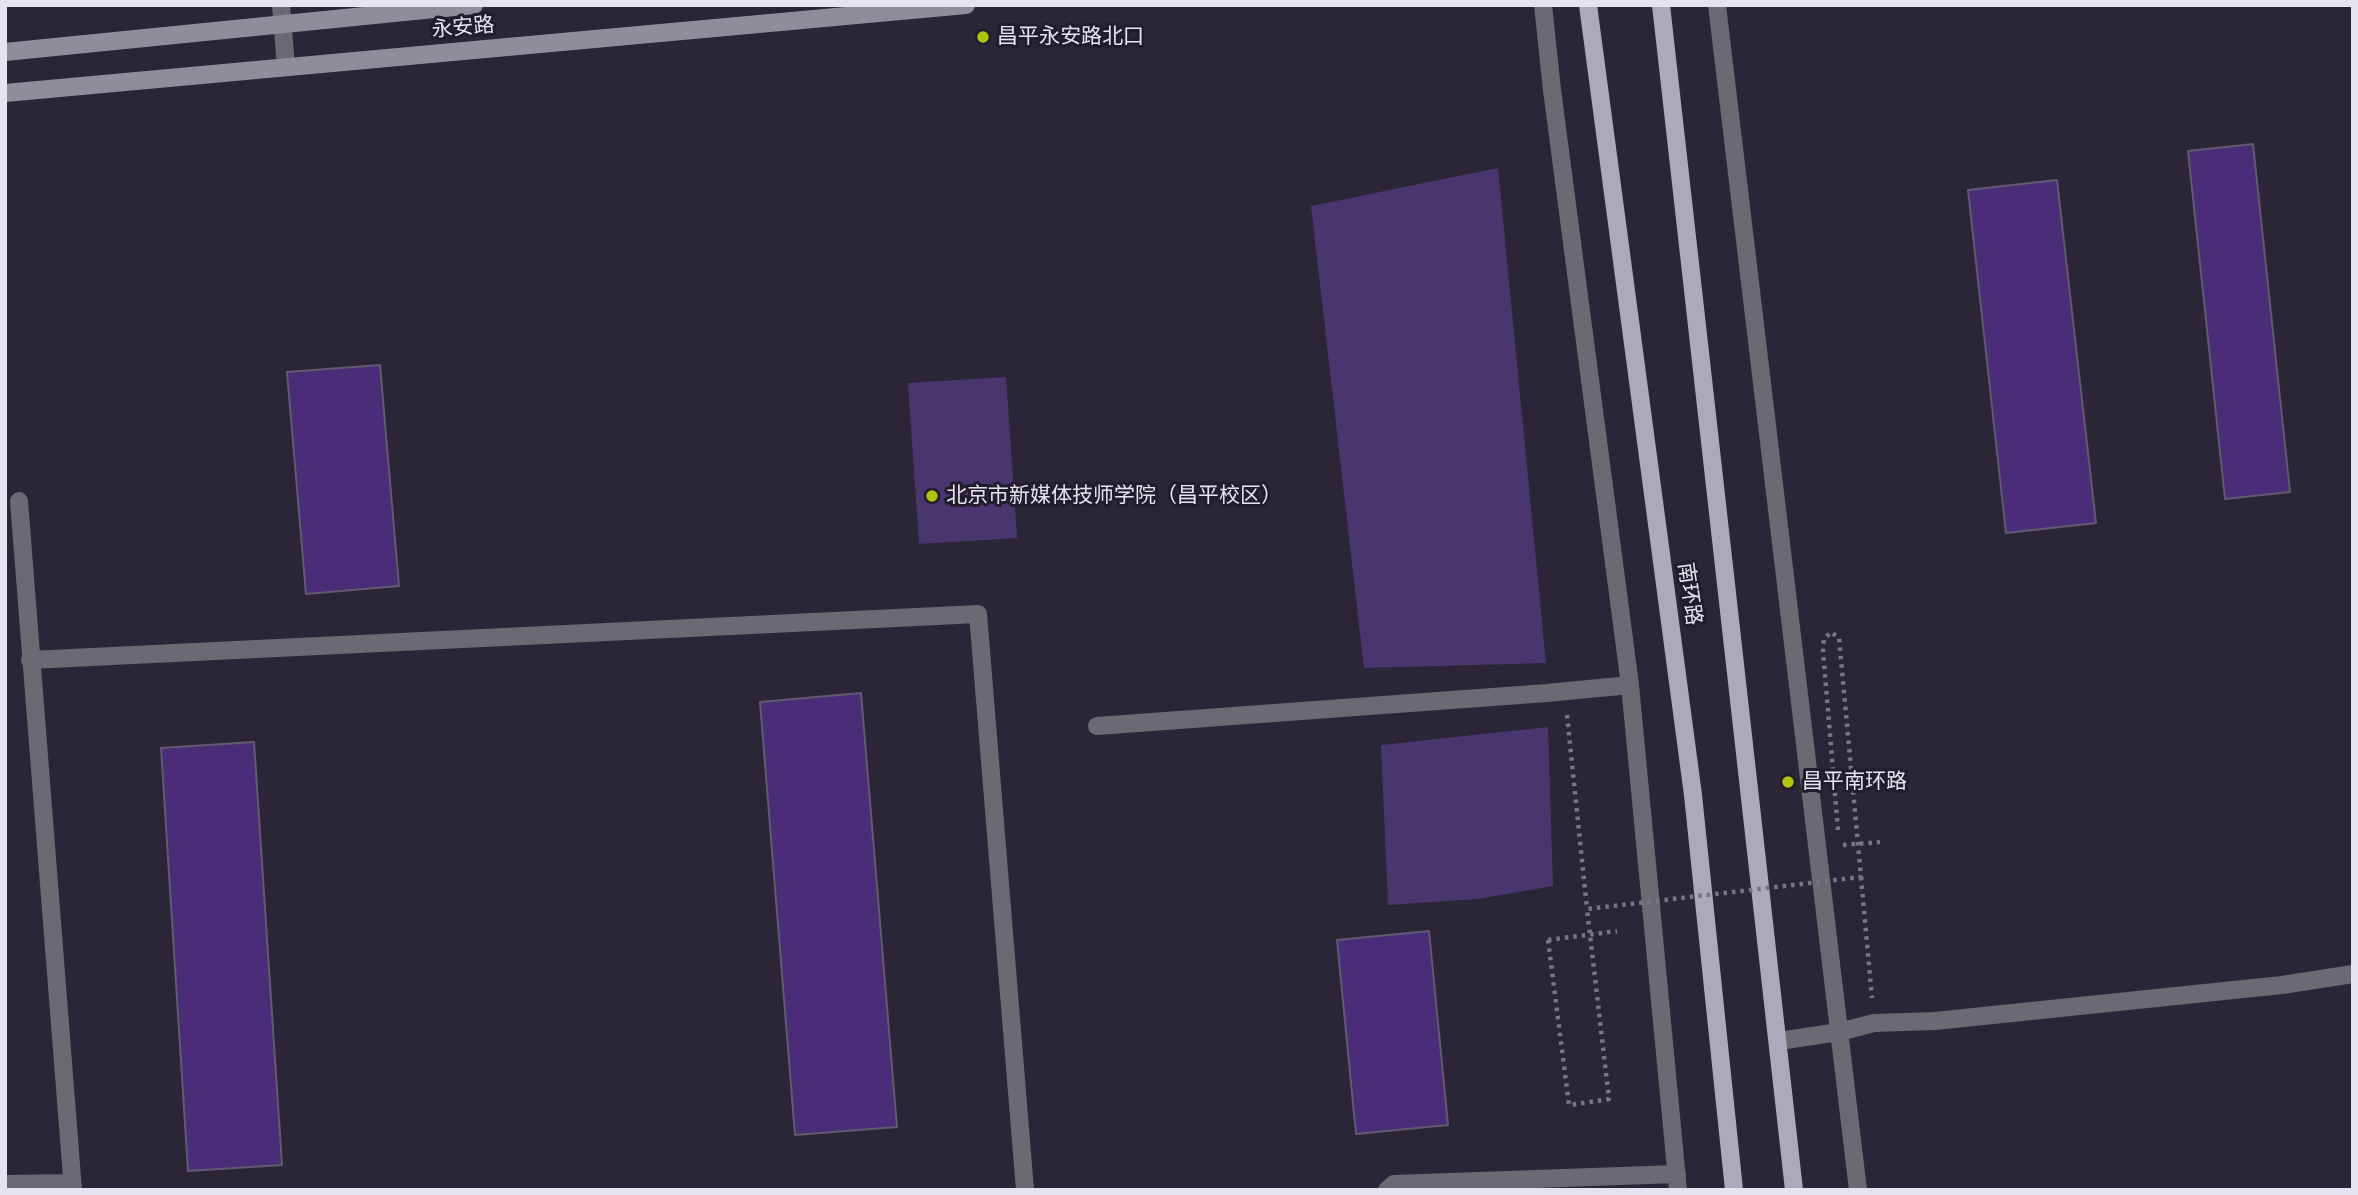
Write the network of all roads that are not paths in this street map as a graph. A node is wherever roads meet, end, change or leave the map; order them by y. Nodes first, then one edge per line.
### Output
1 (281, 5) edge
2 (474, 5) edge
3 (966, 5) edge
4 (1543, 5) edge
5 (1588, 5) edge
6 (1661, 5) edge
7 (1717, 5) edge
8 (283, 24) junction
9 (5, 51) edge
10 (286, 67) junction
11 (5, 93) edge
12 (19, 501) dead end
13 (30, 660) junction
14 (1630, 685) junction
15 (1097, 726) dead end
16 (2353, 974) edge
17 (1839, 1032) junction
18 (1779, 1041) junction
19 (1677, 1182) edge
20 (5, 1184) edge
21 (73, 1186) edge
22 (1025, 1190) edge
23 (1387, 1190) edge
24 (1734, 1190) edge
25 (1794, 1190) edge
26 (1858, 1190) edge

1 - 8 street
2 - 8 main road, 永安路
3 - 10 main road, 永安路
4 - 14 street
5 - 24 main road, 南环路
6 - 18 main road, 南环路
7 - 17 street
8 - 9 main road, 永安路
8 - 10 street
10 - 11 main road, 永安路
12 - 13 street
13 - 21 street
13 - 22 street
14 - 15 street
14 - 19 street
16 - 17 street
17 - 18 street
17 - 26 street
18 - 25 main road, 南环路
19 - 23 street
20 - 21 street

